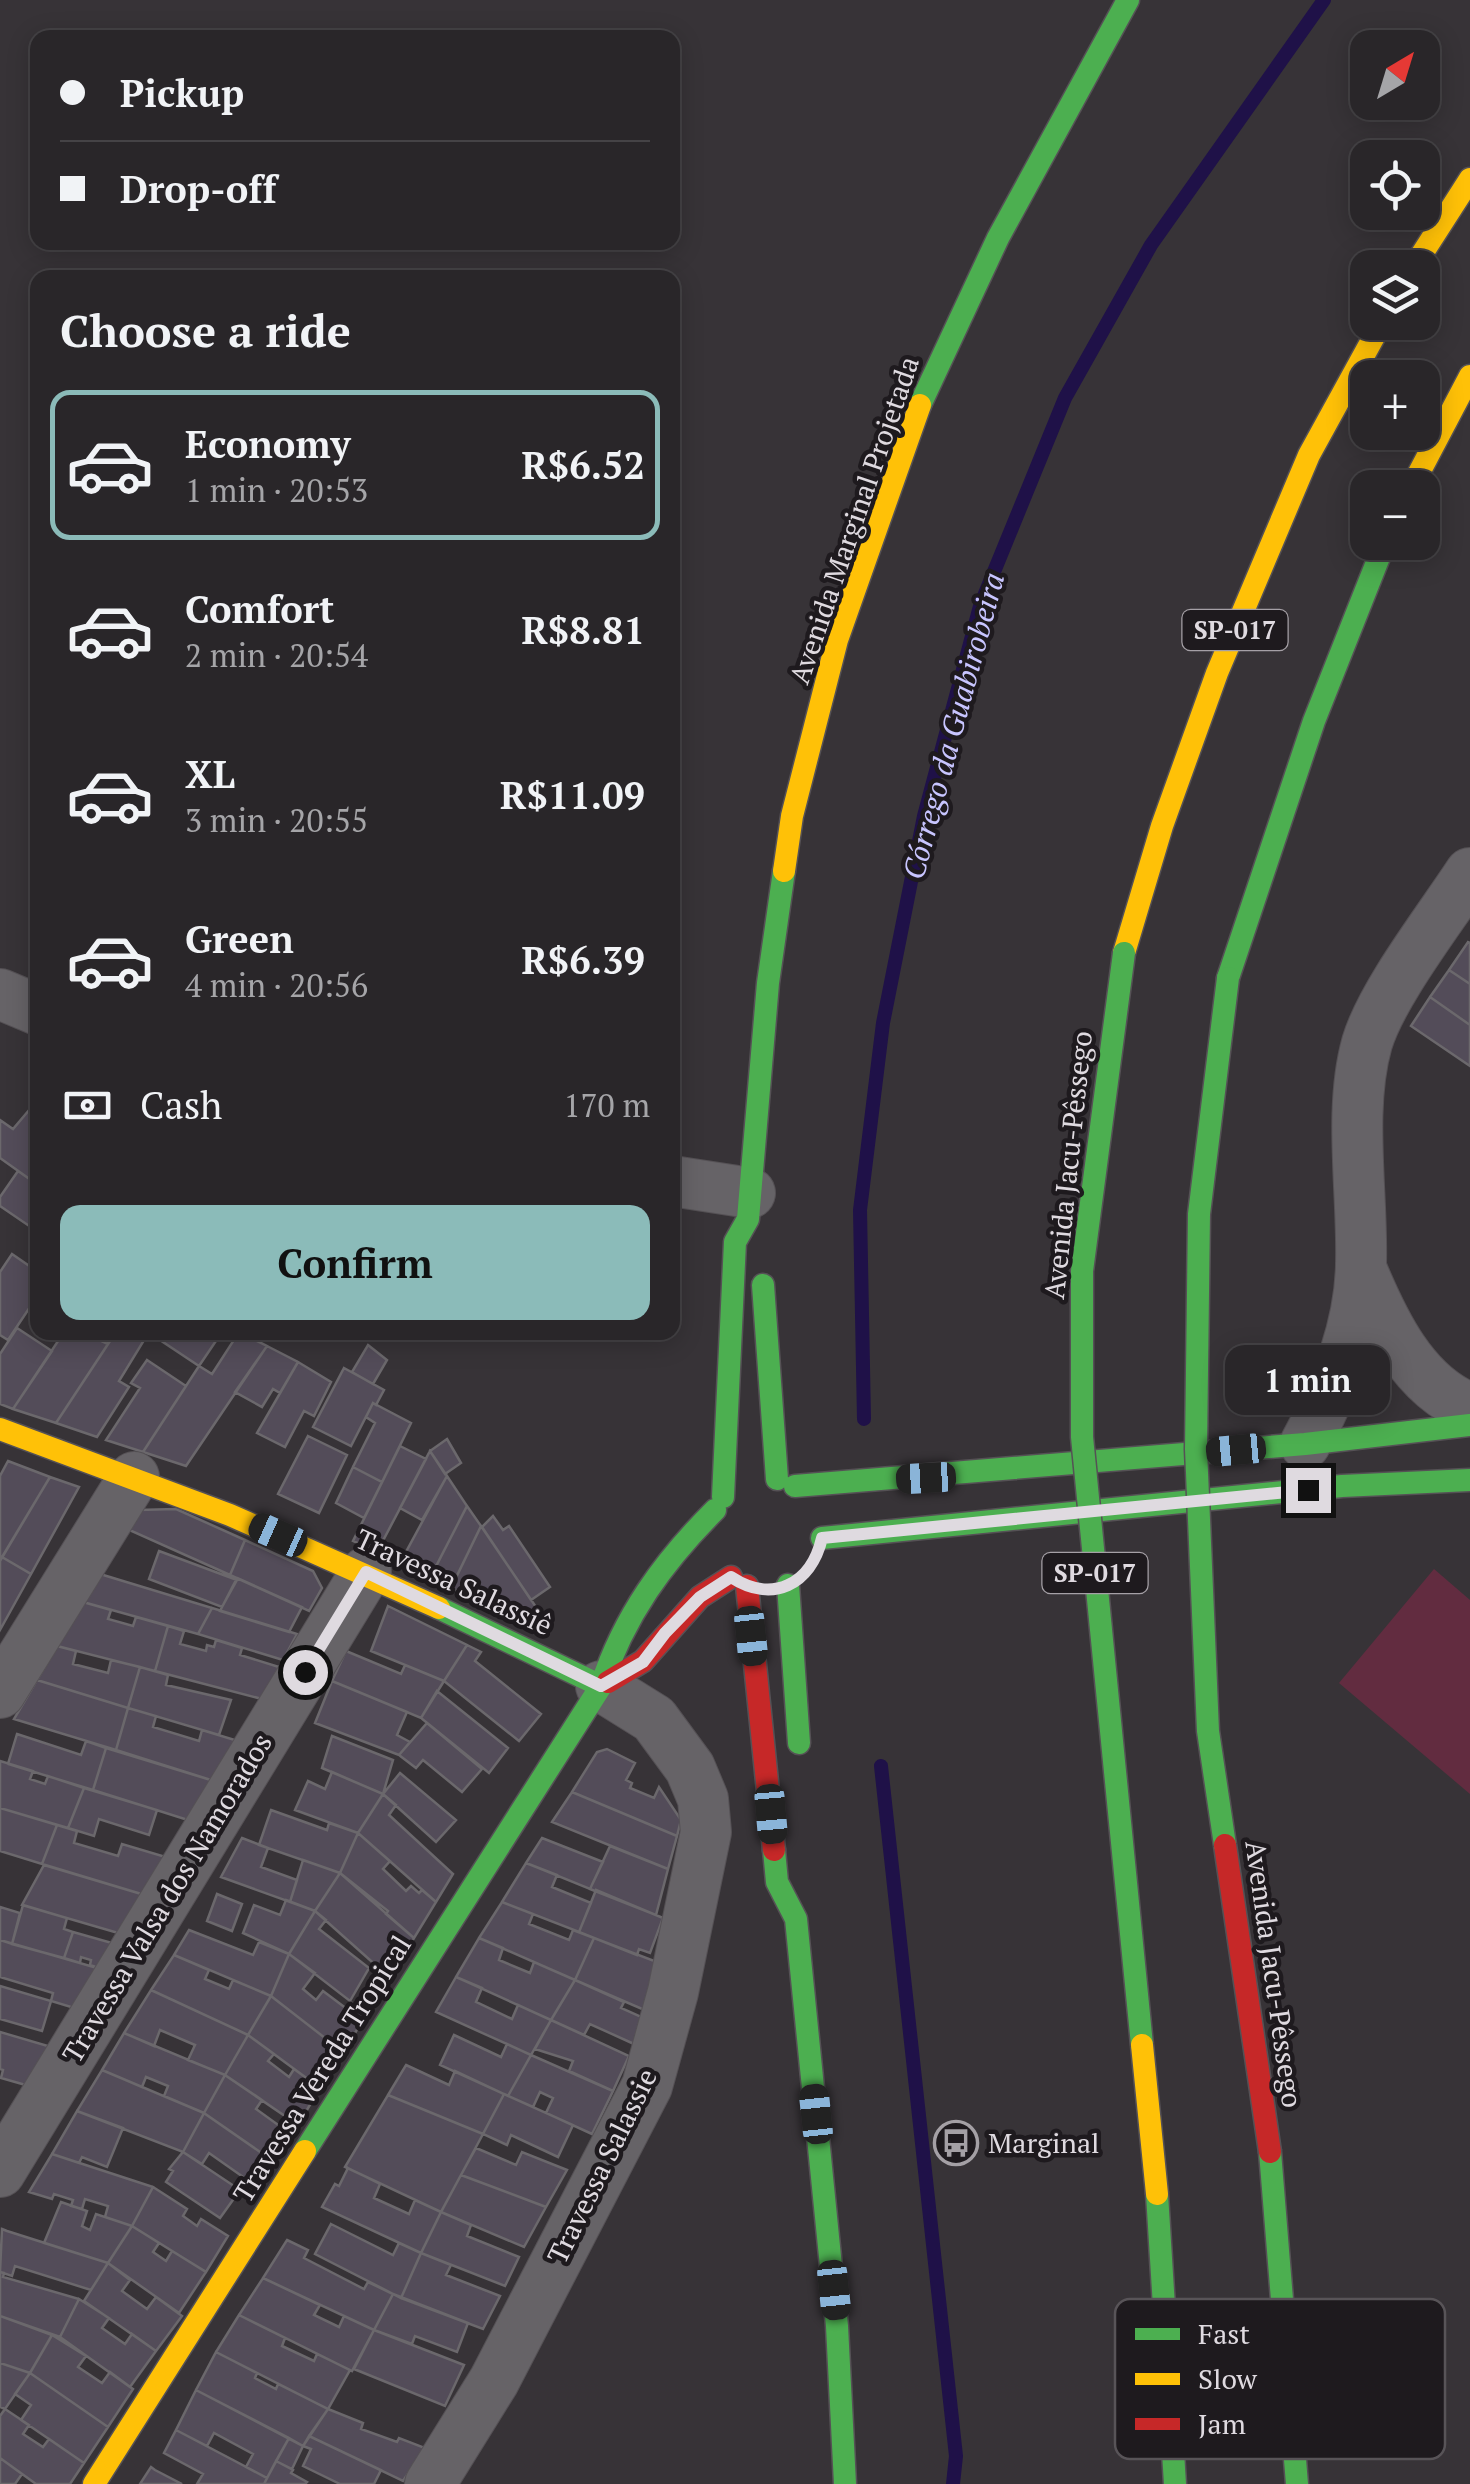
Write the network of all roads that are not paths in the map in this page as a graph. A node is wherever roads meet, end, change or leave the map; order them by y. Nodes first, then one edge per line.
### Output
1 (1128, 0) edge
2 (1470, 179) edge
3 (1425, 250) edge
4 (1372, 340) edge
5 (1470, 376) edge
6 (1420, 470) edge
7 (1378, 560) edge
8 (1470, 874) edge
9 (0, 994) edge
10 (30, 1007) edge
11 (680, 1184) edge
12 (749, 1206) junction
13 (1361, 1268) junction
14 (1470, 1408) edge
15 (1470, 1425) edge
16 (0, 1430) edge
17 (1306, 1444) junction
18 (134, 1477) junction
19 (1470, 1480) edge
20 (786, 1482) junction
21 (719, 1504) junction
22 (818, 1519) junction
23 (366, 1572) junction
24 (803, 1574) junction
25 (739, 1582) junction
26 (601, 1686) junction
27 (0, 1693) edge
28 (800, 1764) dead end
29 (810, 1884) dead end
30 (796, 1918) junction
31 (0, 2172) edge
32 (1164, 2299) edge
33 (1282, 2299) edge
34 (1173, 2459) edge
35 (1295, 2459) edge
36 (94, 2484) edge
37 (430, 2484) edge
38 (844, 2484) edge
39 (1175, 2484) edge
40 (1297, 2484) edge

1 - 12 main road, Avenida Marginal Projetada
2 - 3 main road
4 - 32 main road, Avenida Jacu-Pêssego / SP-017, bridge
5 - 6 main road
7 - 33 main road, Avenida Jacu-Pêssego, bridge
8 - 13 street
9 - 10 street
11 - 12 street
12 - 20 main road, Avenida Marginal Projetada
12 - 21 main road, Avenida Marginal Projetada
13 - 14 street
13 - 17 street
15 - 17 main road
16 - 18 main road, Travessa Salassiê
17 - 20 main road
18 - 23 main road, Travessa Salassiê
18 - 27 street
19 - 22 main road
20 - 21 main road
20 - 22 main road
21 - 25 main road
21 - 26 main road, Travessa Vereda Tropical
22 - 24 main road
23 - 26 main road, Travessa Salassiê
23 - 31 street, Travessa Valsa dos Namorados
24 - 25 main road
24 - 28 main road
25 - 26 main road, Travessa Vereda Tropical
25 - 30 main road
26 - 36 main road, Travessa Vereda Tropical
26 - 37 street, Travessa Salassie
29 - 30 main road
30 - 38 main road
34 - 39 main road, Avenida Jacu-Pêssego / SP-017, bridge
35 - 40 main road, Avenida Jacu-Pêssego, bridge

